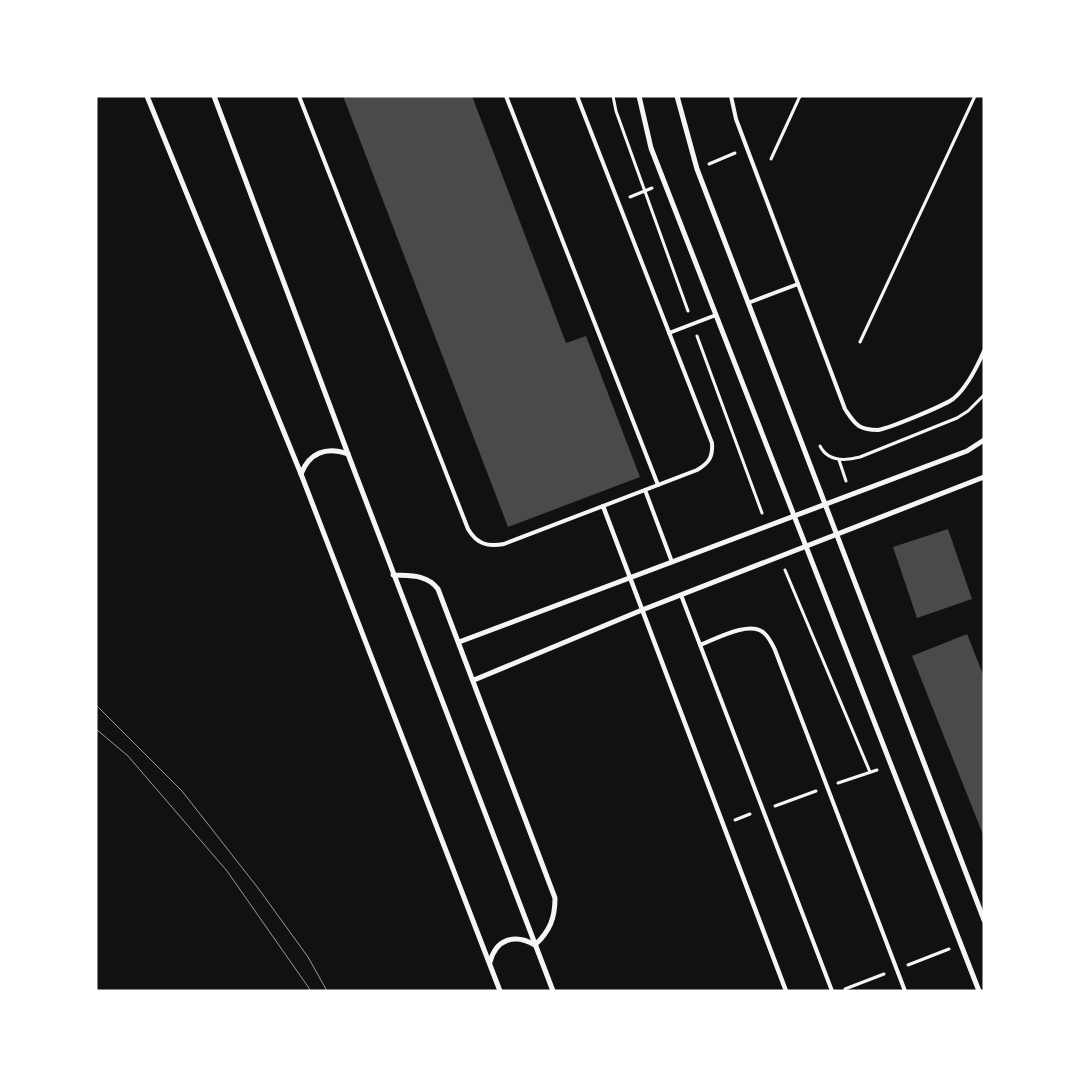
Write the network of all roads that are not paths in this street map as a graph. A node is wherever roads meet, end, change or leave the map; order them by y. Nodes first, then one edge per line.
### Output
1 (147, 96) edge
2 (214, 96) edge
3 (299, 96) edge
4 (506, 96) edge
5 (577, 96) edge
6 (639, 96) edge
7 (677, 96) edge
8 (731, 96) edge
9 (798, 284) junction
10 (748, 303) junction
11 (716, 315) junction
12 (669, 333) junction
13 (984, 351) edge
14 (984, 440) edge
15 (348, 454) junction
16 (301, 474) junction
17 (984, 477) edge
18 (658, 485) junction
19 (645, 490) junction
20 (825, 504) junction
21 (603, 506) junction
22 (794, 516) junction
23 (837, 534) junction
24 (805, 546) junction
25 (672, 562) junction
26 (394, 574) junction
27 (630, 577) junction
28 (681, 595) junction
29 (642, 610) junction
30 (459, 642) junction
31 (700, 645) junction
32 (474, 680) junction
33 (984, 920) edge
34 (535, 945) junction
35 (489, 963) junction
36 (500, 991) edge
37 (553, 991) edge
38 (786, 991) edge
39 (832, 991) edge
40 (905, 991) edge
41 (979, 991) edge

1 - 16 street
2 - 15 street
3 - 21 lane
4 - 18 lane
5 - 12 lane
6 - 11 street
7 - 10 street
8 - 9 lane
9 - 10 lane
9 - 13 lane
10 - 20 street
11 - 12 lane
11 - 22 street
12 - 18 lane
14 - 20 street
15 - 16 street
15 - 26 street
16 - 35 street
17 - 23 street
18 - 19 lane
19 - 21 lane
19 - 25 lane
20 - 22 street
20 - 23 street
21 - 27 street
22 - 24 street
22 - 25 street
23 - 24 street
23 - 33 street
24 - 28 street
24 - 41 street
25 - 27 street
26 - 30 street
26 - 34 street
27 - 29 street
27 - 30 street
28 - 29 street
28 - 31 lane
29 - 32 street
29 - 38 street
30 - 32 street
31 - 39 lane
31 - 40 lane
32 - 34 street
34 - 35 street
34 - 37 street
35 - 36 street

